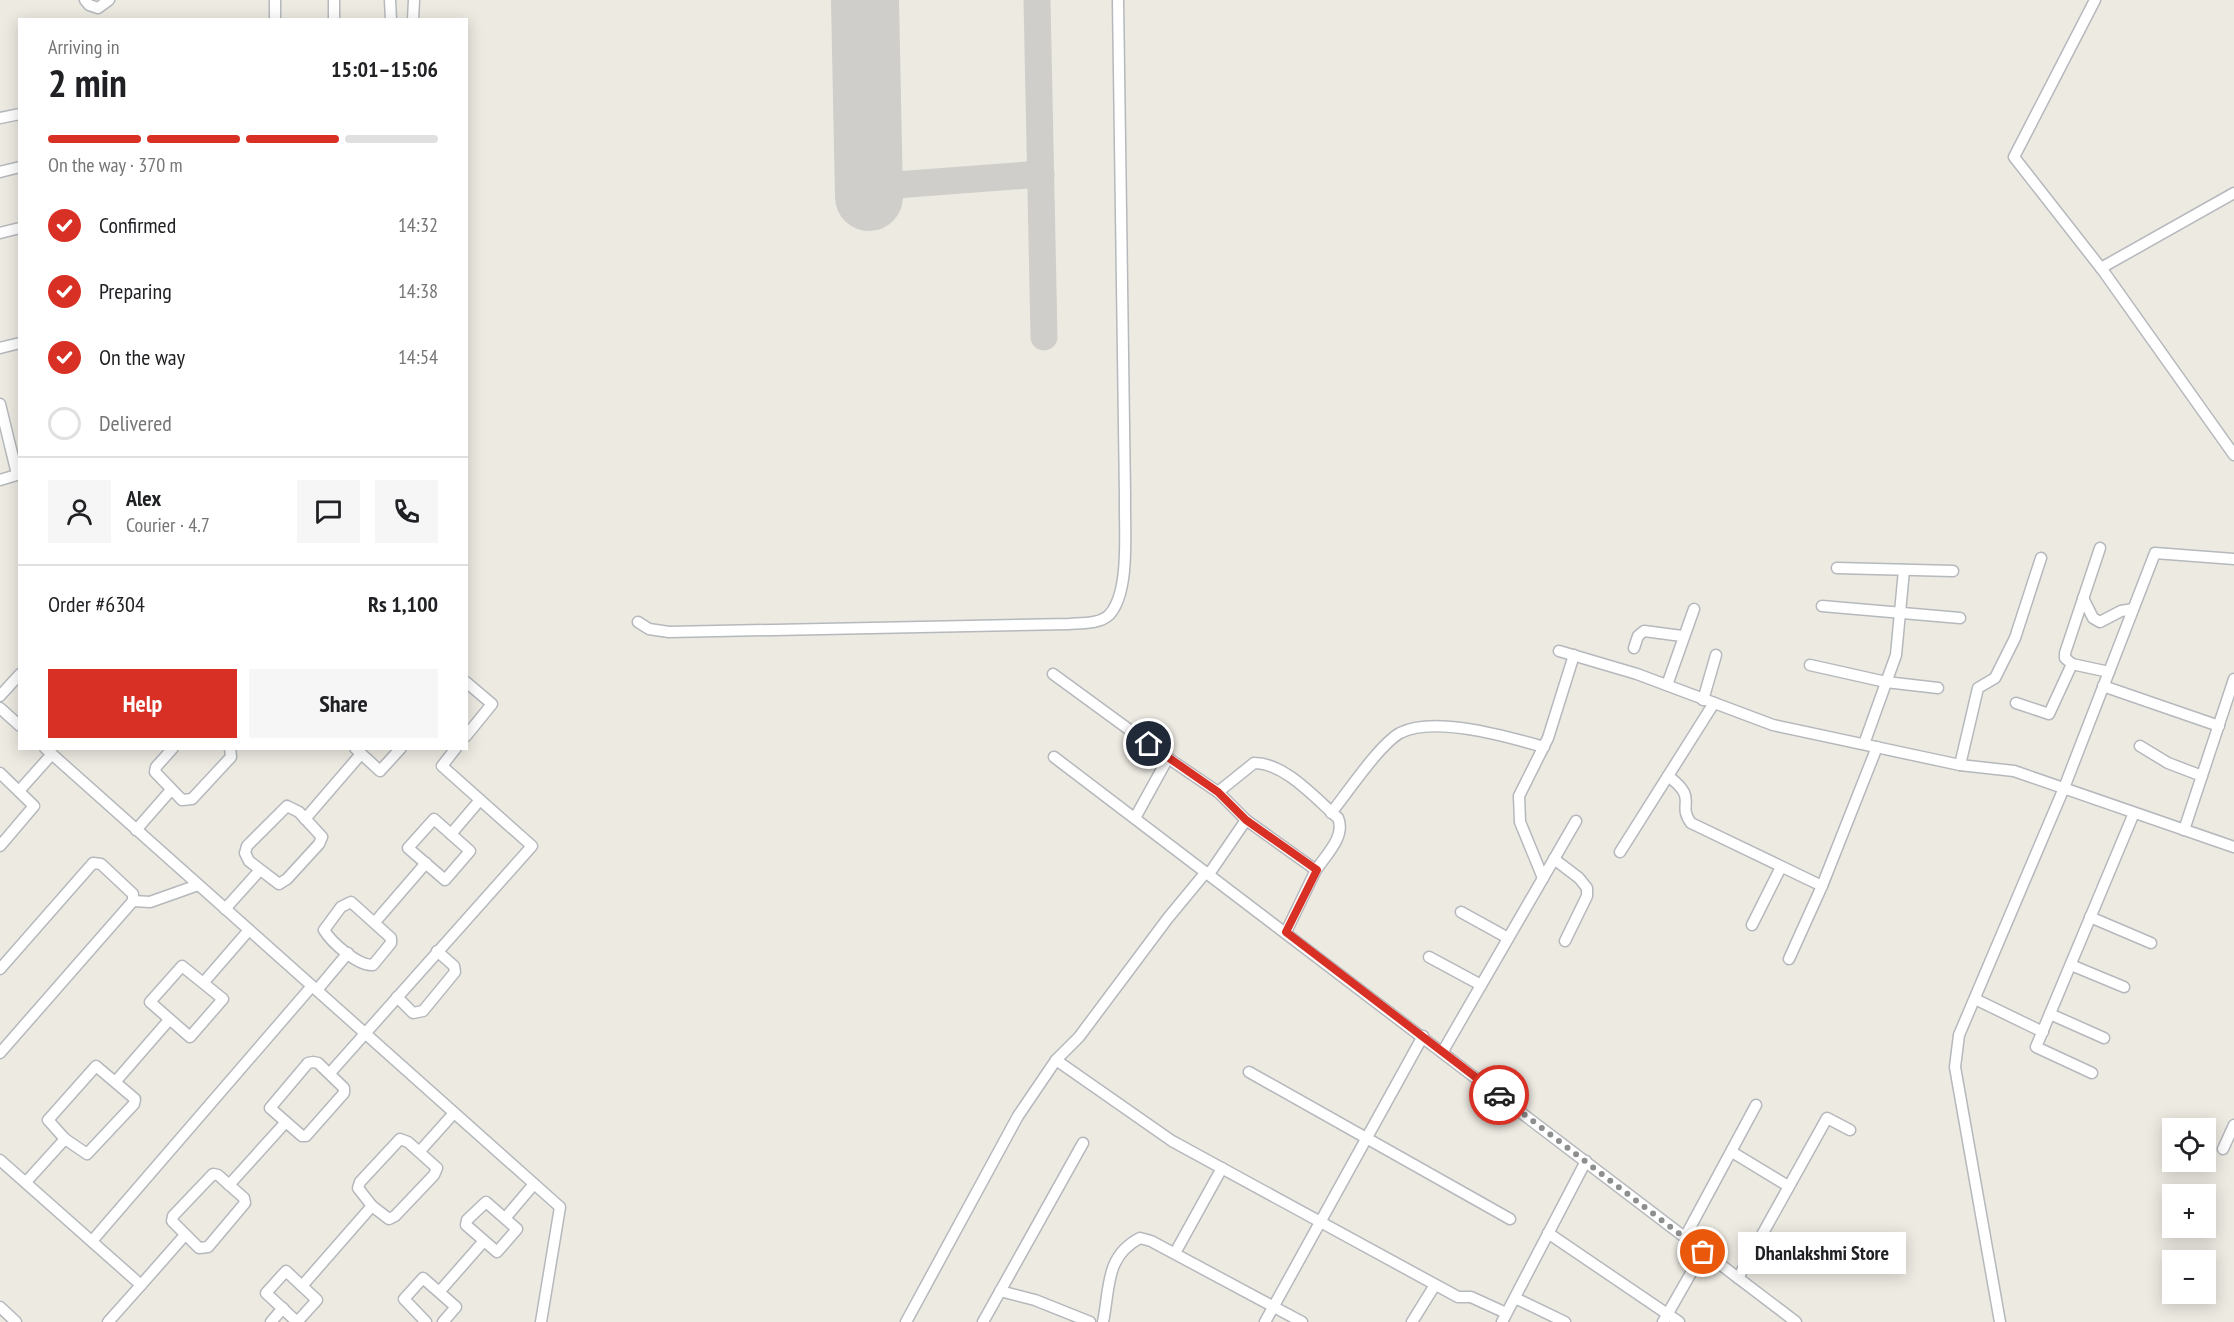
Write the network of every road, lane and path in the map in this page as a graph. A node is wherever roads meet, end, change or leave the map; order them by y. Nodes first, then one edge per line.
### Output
1 (85, 0) edge
2 (109, 0) edge
3 (275, 0) edge
4 (334, 0) edge
5 (390, 0) edge
6 (414, 0) edge
7 (1118, 0) edge
8 (2095, 0) edge
9 (98, 8) junction
10 (99, 18) edge
11 (275, 18) edge
12 (334, 18) edge
13 (391, 18) edge
14 (413, 18) edge
15 (18, 114) edge
16 (0, 118) edge
17 (18, 168) edge
18 (0, 172) edge
19 (2234, 193) edge
20 (18, 228) edge
21 (0, 233) edge
22 (2101, 268) junction
23 (18, 344) edge
24 (0, 348) edge
25 (0, 404) edge
26 (2234, 455) edge
27 (18, 474) edge
28 (0, 480) edge
29 (2100, 548) dead end
30 (2041, 558) dead end
31 (2234, 559) edge
32 (1837, 568) dead end
33 (1904, 570) junction
34 (1953, 571) dead end
35 (2083, 598) junction
36 (1822, 606) dead end
37 (1694, 609) dead end
38 (2133, 609) junction
39 (1900, 613) junction
40 (1960, 618) dead end
41 (639, 622) dead end
42 (1682, 636) junction
43 (1634, 648) dead end
44 (1559, 651) dead end
45 (1575, 655) junction
46 (1716, 655) dead end
47 (2072, 664) junction
48 (1810, 665) dead end
49 (2109, 672) junction
50 (1053, 674) dead end
51 (18, 676) edge
52 (2234, 679) edge
53 (1886, 682) junction
54 (468, 684) edge
55 (1667, 685) junction
56 (2103, 686) junction
57 (1938, 688) dead end
58 (0, 696) edge
59 (1708, 701) junction
60 (2016, 703) dead end
61 (0, 708) edge
62 (18, 724) edge
63 (2218, 726) junction
64 (468, 734) edge
65 (1864, 744) junction
66 (2140, 746) dead end
67 (1544, 747) junction
68 (1877, 747) junction
69 (171, 750) edge
70 (230, 750) edge
71 (399, 750) edge
72 (454, 750) edge
73 (358, 751) edge
74 (48, 752) edge
75 (1054, 757) dead end
76 (1168, 758) junction
77 (1960, 765) junction
78 (0, 773) edge
79 (1668, 776) junction
80 (2202, 776) junction
81 (2064, 788) junction
82 (19, 790) junction
83 (171, 790) junction
84 (1218, 792) junction
85 (480, 800) junction
86 (1332, 813) junction
87 (2134, 813) junction
88 (1135, 818) junction
89 (305, 819) junction
90 (1246, 820) junction
91 (1576, 821) dead end
92 (136, 830) junction
93 (2184, 830) junction
94 (451, 834) junction
95 (0, 846) edge
96 (2234, 847) edge
97 (1620, 852) dead end
98 (1554, 859) junction
99 (426, 863) junction
100 (1781, 867) junction
101 (260, 870) junction
102 (1317, 870) junction
103 (1208, 873) junction
104 (1543, 878) junction
105 (198, 885) junction
106 (1822, 886) junction
107 (133, 901) junction
108 (225, 909) junction
109 (1461, 912) dead end
110 (2090, 917) junction
111 (375, 922) junction
112 (1752, 925) dead end
113 (249, 930) junction
114 (1286, 932) junction
115 (1508, 938) junction
116 (1565, 941) dead end
117 (2151, 943) dead end
118 (436, 951) junction
119 (348, 953) junction
120 (1429, 957) dead end
121 (1789, 959) dead end
122 (2071, 964) junction
123 (0, 969) edge
124 (204, 982) junction
125 (1481, 985) junction
126 (2124, 987) dead end
127 (315, 988) junction
128 (397, 997) junction
129 (1975, 999) junction
130 (2050, 1014) junction
131 (170, 1020) junction
132 (366, 1032) junction
133 (2043, 1032) junction
134 (1423, 1036) junction
135 (2104, 1038) dead end
136 (1443, 1051) junction
137 (0, 1053) edge
138 (1056, 1060) junction
139 (1249, 1072) dead end
140 (330, 1073) junction
141 (2092, 1073) dead end
142 (116, 1081) junction
143 (1756, 1105) dead end
144 (454, 1113) junction
145 (285, 1123) junction
146 (2234, 1125) edge
147 (1850, 1130) dead end
148 (1366, 1138) junction
149 (65, 1139) junction
150 (1083, 1143) dead end
151 (2223, 1149) dead end
152 (420, 1151) junction
153 (1732, 1152) junction
154 (0, 1160) edge
155 (1586, 1161) junction
156 (1222, 1168) junction
157 (26, 1182) junction
158 (534, 1184) junction
159 (229, 1185) junction
160 (1788, 1186) junction
161 (372, 1206) junction
162 (506, 1217) junction
163 (1510, 1220) dead end
164 (1320, 1221) junction
165 (1548, 1233) junction
166 (185, 1235) junction
167 (1685, 1237) junction
168 (92, 1241) junction
169 (483, 1242) junction
170 (1703, 1252) junction
171 (1174, 1253) junction
172 (1738, 1278) junction
173 (141, 1285) junction
174 (1435, 1285) junction
175 (302, 1286) junction
176 (1000, 1291) junction
177 (440, 1292) junction
178 (1515, 1298) junction
179 (1274, 1306) junction
180 (0, 1307) edge
181 (283, 1308) junction
182 (1504, 1318) edge
183 (1665, 1318) edge
184 (419, 1320) edge
185 (1791, 1320) edge
186 (16, 1322) edge
187 (108, 1322) edge
188 (271, 1322) edge
189 (443, 1322) edge
190 (541, 1322) edge
191 (906, 1322) edge
192 (983, 1322) edge
193 (1090, 1322) edge
194 (1103, 1322) edge
195 (1265, 1322) edge
196 (1302, 1322) edge
197 (1412, 1322) edge
198 (1565, 1322) edge
199 (1679, 1322) edge
200 (2000, 1322) edge

1 - 9 street
2 - 9 street
3 - 11 street
4 - 12 street
5 - 13 street
6 - 14 street
7 - 41 street
8 - 22 street
9 - 10 street
15 - 16 street
17 - 18 street
19 - 22 street
20 - 21 street
22 - 26 street
23 - 24 street
25 - 27 street
27 - 28 street
29 - 35 street
30 - 77 street
31 - 38 street
32 - 33 street
33 - 34 street
33 - 39 street
35 - 38 street
35 - 47 street
36 - 39 street
37 - 42 street
38 - 49 street
39 - 40 street
39 - 53 street
42 - 43 street
42 - 55 street
44 - 45 street
45 - 55 street
45 - 67 street
46 - 59 street
47 - 49 street
47 - 60 street
48 - 53 street
49 - 56 street
50 - 76 street
51 - 58 street
52 - 63 street
53 - 57 street
53 - 65 street
54 - 64 street
55 - 59 street
56 - 63 street
56 - 81 street
59 - 65 street
59 - 79 street
61 - 62 street
63 - 80 street
65 - 68 street
66 - 80 street
67 - 86 street
67 - 104 street
68 - 77 street
68 - 106 street
69 - 83 street
70 - 83 street
71 - 73 street
72 - 85 street
73 - 89 street
74 - 82 street
74 - 92 street
75 - 88 street
76 - 84 street
76 - 88 street
77 - 81 street
78 - 82 street
79 - 97 street
79 - 100 street
80 - 93 street
81 - 87 street
81 - 129 street
82 - 95 street
83 - 92 street
84 - 86 street
84 - 90 street
85 - 94 street
85 - 118 street
86 - 102 street
87 - 93 street
87 - 110 street
88 - 103 street
89 - 101 street
89 - 101 street
90 - 102 street
90 - 103 street
91 - 98 street
92 - 105 street
93 - 96 street
94 - 99 street
94 - 99 street
98 - 104 street
98 - 116 street
99 - 111 street
100 - 106 street
100 - 112 street
101 - 108 street
102 - 114 street
103 - 114 street
103 - 138 street
104 - 115 street
105 - 107 street
105 - 108 street
106 - 121 street
107 - 123 street
107 - 137 street
108 - 113 street
109 - 115 street
110 - 117 street
110 - 122 street
111 - 119 street
111 - 119 street
113 - 124 street
113 - 127 street
114 - 134 street
115 - 125 street
118 - 128 street
118 - 128 street
119 - 127 street
120 - 125 street
122 - 126 street
122 - 130 street
124 - 131 street
124 - 131 street
125 - 136 street
127 - 132 street
127 - 168 street
128 - 132 street
129 - 133 street
129 - 200 street
130 - 133 street
130 - 135 street
131 - 142 street
132 - 140 street
132 - 144 street
133 - 141 street
134 - 136 street
134 - 148 street
136 - 155 street
138 - 156 street
138 - 191 street
139 - 148 street
140 - 145 street
140 - 145 street
142 - 149 street
142 - 149 street
143 - 153 street
144 - 152 street
144 - 158 street
145 - 159 street
146 - 151 street
147 - 160 street
148 - 163 street
148 - 164 street
149 - 157 street
150 - 176 street
152 - 161 street
152 - 161 street
153 - 160 street
153 - 167 street
154 - 157 street
155 - 165 street
155 - 167 street
156 - 164 street
156 - 171 street
157 - 168 street
158 - 162 street
158 - 190 street
159 - 166 street
159 - 166 street
160 - 172 street
161 - 175 street
162 - 169 street
162 - 169 street
164 - 174 street
164 - 179 street
165 - 178 street
165 - 183 street
166 - 173 street
167 - 170 street
168 - 173 street
169 - 177 street
170 - 172 street
170 - 183 street
171 - 179 street
171 - 194 street
172 - 185 street
173 - 187 street
174 - 182 street
174 - 197 street
175 - 181 street
175 - 181 street
176 - 192 street
176 - 193 street
177 - 184 street
177 - 189 street
178 - 182 street
178 - 198 street
179 - 195 street
179 - 196 street
180 - 186 street
181 - 188 street
183 - 199 street

